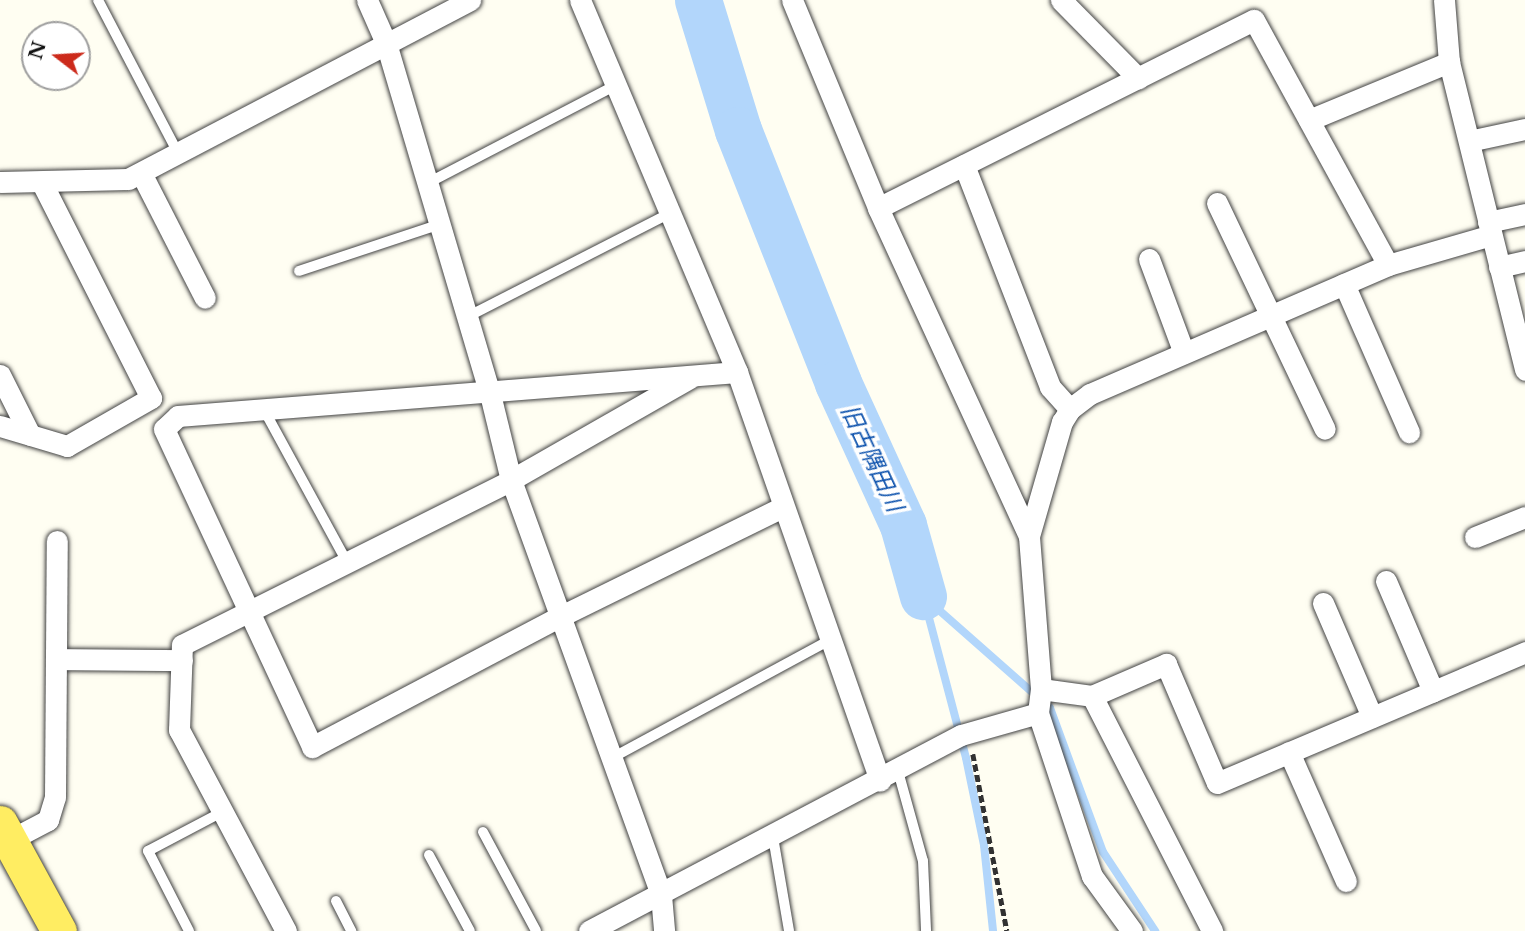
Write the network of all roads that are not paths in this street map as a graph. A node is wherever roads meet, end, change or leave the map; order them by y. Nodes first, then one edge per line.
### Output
1 (98, 0) edge
2 (367, 0) edge
3 (580, 0) edge
4 (792, 0) edge
5 (1061, 0) edge
6 (1444, 0) edge
7 (464, 1) edge
8 (386, 43) junction
9 (1449, 62) junction
10 (1138, 78) junction
11 (616, 85) junction
12 (1309, 120) junction
13 (1525, 129) edge
14 (1469, 141) junction
15 (178, 153) junction
16 (964, 165) junction
17 (141, 173) junction
18 (0, 182) edge
19 (41, 183) junction
20 (428, 183) junction
21 (1217, 203) dead end
22 (878, 208) junction
23 (670, 213) junction
24 (1525, 214) edge
25 (440, 224) junction
26 (1489, 228) junction
27 (1149, 259) dead end
28 (1525, 261) edge
29 (1388, 265) junction
30 (1499, 267) junction
31 (299, 271) dead end
32 (1344, 284) junction
33 (205, 298) dead end
34 (1271, 316) junction
35 (467, 317) junction
36 (1519, 329) edge
37 (1184, 353) junction
38 (1525, 370) edge
39 (737, 372) junction
40 (0, 375) edge
41 (695, 375) junction
42 (489, 390) junction
43 (263, 408) junction
44 (1070, 409) junction
45 (0, 426) edge
46 (1325, 429) dead end
47 (1409, 432) dead end
48 (30, 435) junction
49 (511, 481) junction
50 (783, 507) junction
51 (1525, 517) edge
52 (1029, 536) junction
53 (1475, 537) dead end
54 (57, 541) dead end
55 (348, 564) junction
56 (1386, 581) dead end
57 (1323, 604) dead end
58 (248, 616) junction
59 (557, 618) junction
60 (830, 640) junction
61 (1525, 652) edge
62 (56, 659) junction
63 (182, 660) junction
64 (1041, 689) junction
65 (1433, 691) junction
66 (1092, 696) junction
67 (1038, 713) junction
68 (1372, 717) junction
69 (1289, 752) junction
70 (610, 758) junction
71 (889, 776) junction
72 (222, 812) junction
73 (5, 832) edge
74 (483, 832) dead end
75 (773, 837) junction
76 (429, 855) dead end
77 (1346, 881) dead end
78 (661, 895) junction
79 (336, 901) dead end
80 (59, 931) edge
81 (189, 931) edge
82 (286, 931) edge
83 (351, 931) edge
84 (470, 931) edge
85 (536, 931) edge
86 (589, 931) edge
87 (664, 931) edge
88 (789, 931) edge
89 (926, 931) edge
90 (1132, 931) edge
91 (1212, 931) edge

1 - 15 lane
2 - 8 street
3 - 11 street
4 - 22 street
5 - 10 street
6 - 9 street
7 - 8 street
8 - 15 street
8 - 20 street
9 - 12 street
9 - 14 street
10 - 12 street
10 - 16 street
11 - 20 lane
11 - 23 street
12 - 29 street
13 - 14 street
14 - 26 street
15 - 17 street
16 - 22 street
16 - 44 street
17 - 19 street
17 - 33 street
18 - 19 street
19 - 48 street
20 - 25 street
21 - 34 street
22 - 52 street
23 - 35 lane
23 - 39 street
24 - 26 street
25 - 31 lane
25 - 35 street
26 - 29 street
26 - 30 street
27 - 37 street
28 - 30 street
29 - 32 street
30 - 36 street
32 - 34 street
32 - 47 street
34 - 37 street
34 - 46 street
35 - 42 street
36 - 38 street
37 - 44 street
39 - 41 street
39 - 50 street
40 - 48 street
41 - 42 street
41 - 49 street
42 - 43 street
42 - 49 street
43 - 55 lane
43 - 58 street
44 - 52 street
45 - 48 street
49 - 55 street
49 - 59 street
50 - 59 street
50 - 60 street
51 - 53 street
52 - 64 street
54 - 62 street
55 - 58 street
56 - 65 street
57 - 68 street
58 - 59 street
58 - 63 street
59 - 70 street
60 - 70 lane
60 - 71 street
61 - 65 street
62 - 63 street
62 - 73 street
63 - 72 street
64 - 66 street
64 - 67 street
65 - 68 street
66 - 69 street
66 - 91 street
67 - 71 street
67 - 90 street
68 - 69 street
69 - 77 street
70 - 78 street
71 - 75 street
71 - 89 lane
72 - 81 lane
72 - 82 street
73 - 80 main road
74 - 85 lane
75 - 78 street
75 - 88 lane
76 - 84 lane
78 - 86 street
78 - 87 street
79 - 83 lane

